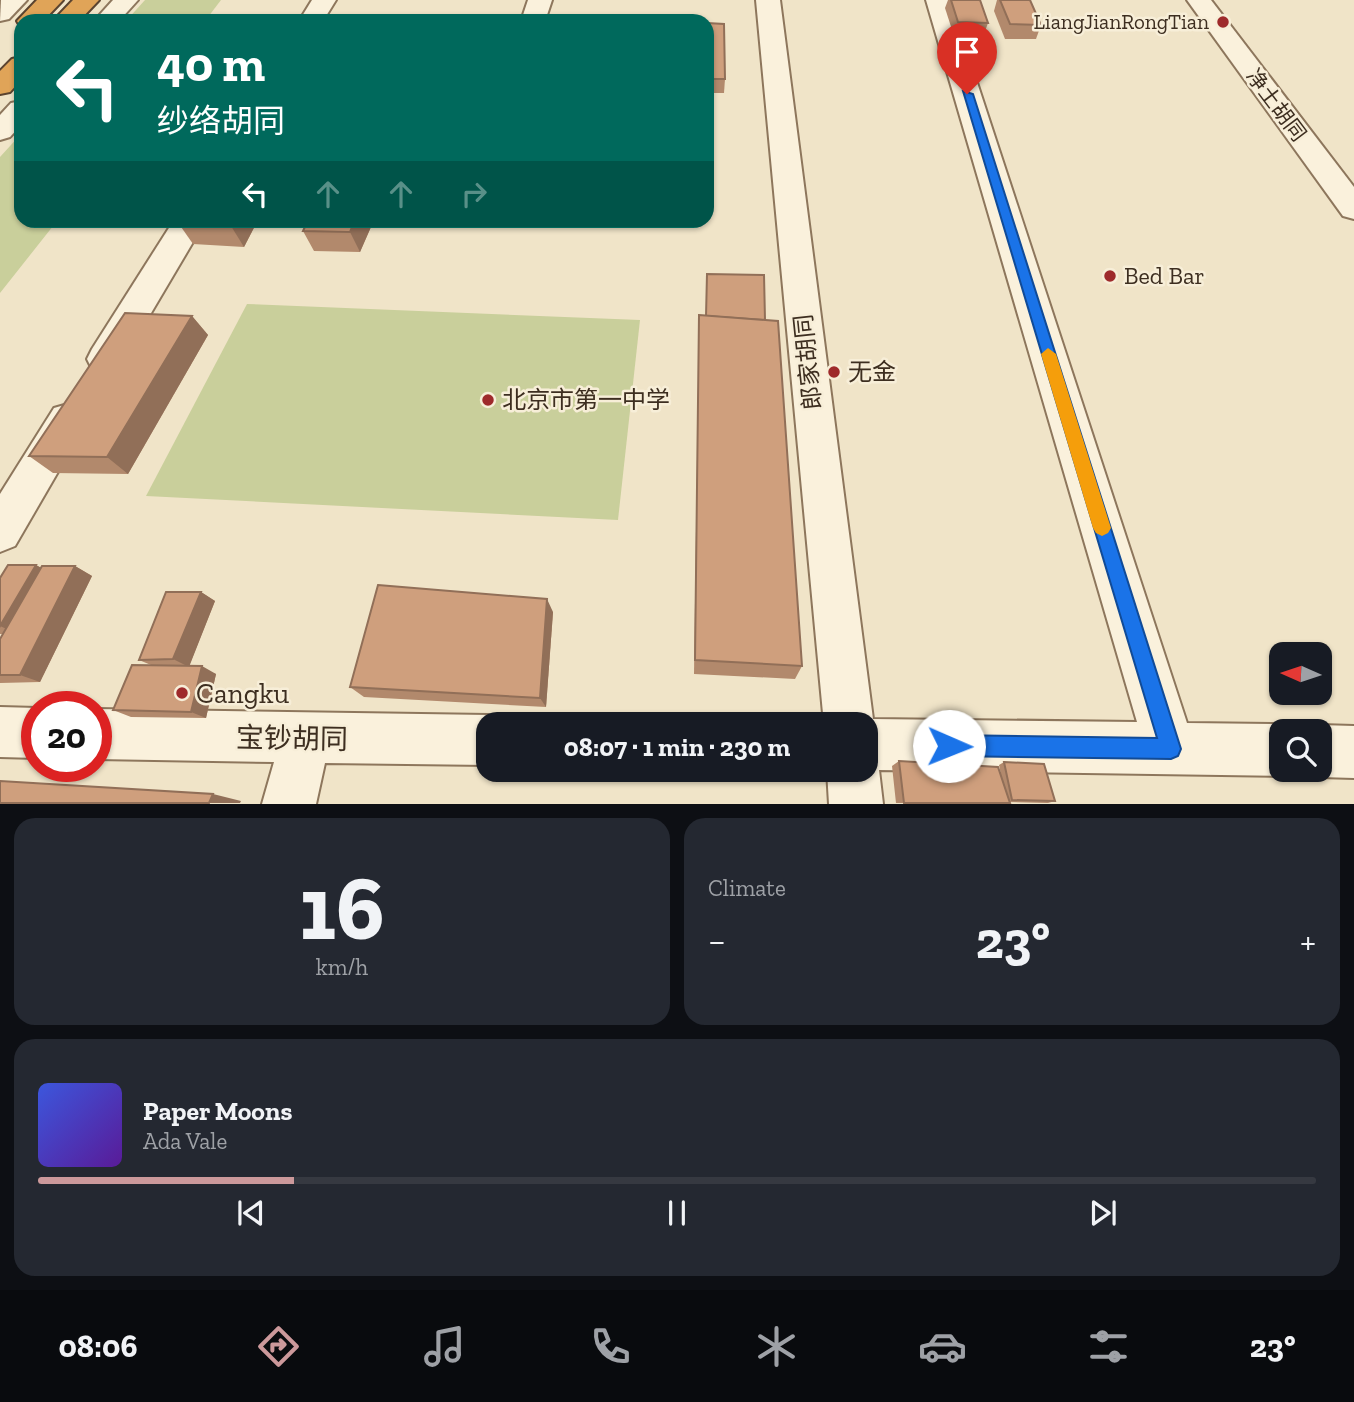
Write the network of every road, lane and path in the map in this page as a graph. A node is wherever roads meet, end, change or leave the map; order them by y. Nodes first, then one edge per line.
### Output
1 (15, 0) edge
2 (51, 0) edge
3 (87, 0) edge
4 (126, 0) edge
5 (768, 0) edge
6 (938, 0) edge
7 (1199, 0) edge
8 (0, 14) edge
9 (36, 14) edge
10 (72, 14) edge
11 (113, 14) edge
12 (14, 72) edge
13 (0, 86) edge
14 (14, 116) edge
15 (0, 131) edge
16 (1354, 209) edge
17 (185, 228) edge
18 (0, 532) edge
19 (848, 712) edge
20 (0, 732) edge
21 (21, 733) edge
22 (112, 734) edge
23 (306, 738) junction
24 (476, 740) edge
25 (878, 744) edge
26 (1171, 749) junction
27 (1269, 750) edge
28 (1332, 751) edge
29 (1354, 752) edge
30 (854, 782) edge
31 (289, 803) edge
32 (856, 803) edge

1 - 8 street
2 - 9 highway
3 - 10 highway
4 - 11 street
5 - 19 street, 郎家胡同
6 - 26 street
7 - 16 street, 净土胡同
12 - 13 highway
14 - 15 street
17 - 18 street
20 - 21 street
22 - 23 street, 宝钞胡同
23 - 24 street, 宝钞胡同
23 - 31 street
25 - 26 street
26 - 27 street
28 - 29 street
30 - 32 street

